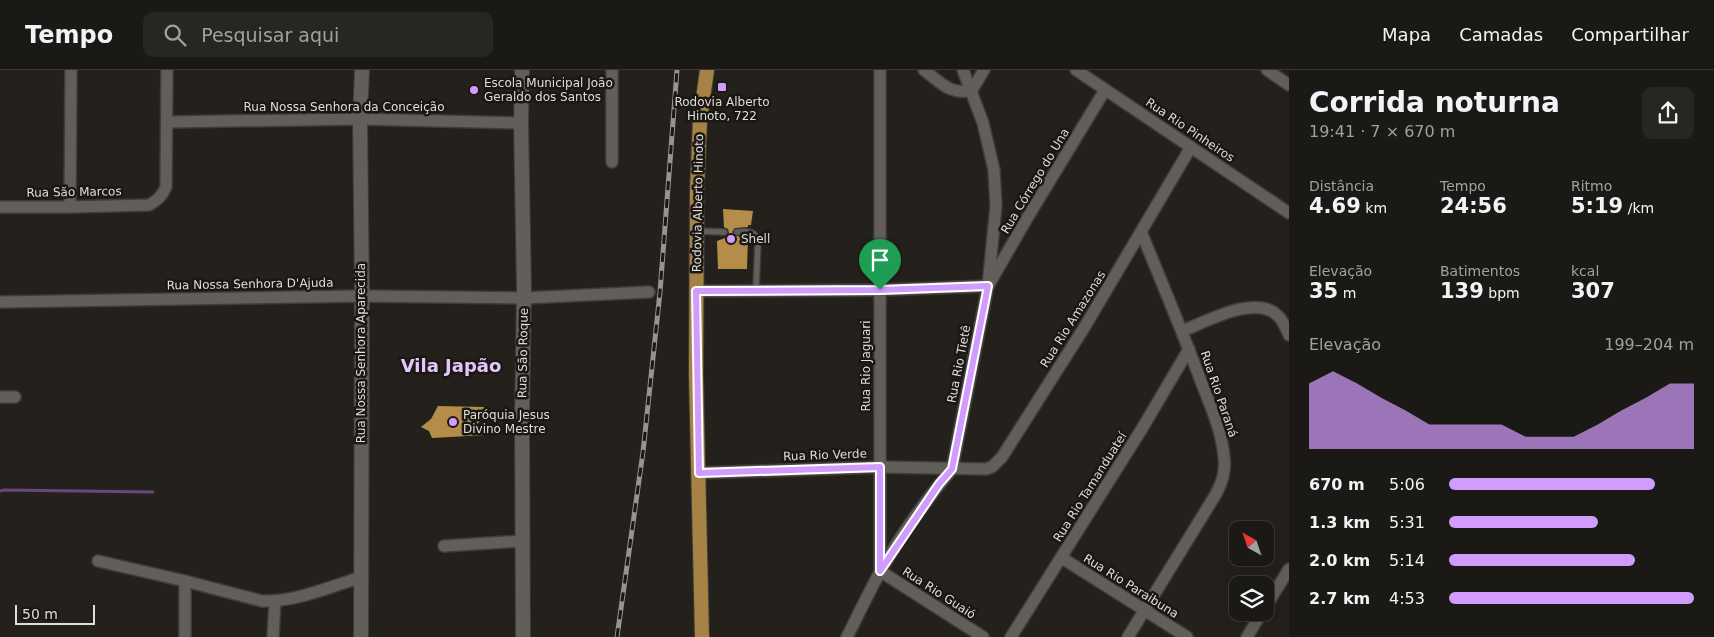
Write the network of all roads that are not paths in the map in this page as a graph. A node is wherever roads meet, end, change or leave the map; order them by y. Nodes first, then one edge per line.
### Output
1 (71, 70) edge
2 (167, 70) edge
3 (362, 70) edge
4 (522, 70) edge
5 (612, 70) edge
6 (707, 70) edge
7 (880, 70) edge
8 (924, 70) edge
9 (964, 70) edge
10 (984, 70) edge
11 (1076, 70) edge
12 (1267, 70) edge
13 (1289, 85) edge
14 (972, 90) junction
15 (1105, 90) junction
16 (360, 119) junction
17 (167, 122) junction
18 (521, 123) junction
19 (1191, 147) junction
20 (612, 162) dead end
21 (0, 206) edge
22 (70, 207) junction
23 (1289, 213) edge
24 (696, 232) junction
25 (724, 232) dead end
26 (737, 232) dead end
27 (1142, 234) junction
28 (988, 286) junction
29 (756, 290) junction
30 (880, 290) junction
31 (696, 291) junction
32 (649, 292) dead end
33 (362, 296) junction
34 (524, 298) junction
35 (0, 302) edge
36 (1182, 331) junction
37 (1289, 335) edge
38 (1189, 349) junction
39 (0, 397) edge
40 (15, 397) dead end
41 (880, 467) junction
42 (952, 469) junction
43 (699, 473) junction
44 (523, 541) junction
45 (444, 546) dead end
46 (1062, 558) junction
47 (98, 561) dead end
48 (1289, 569) edge
49 (880, 571) junction
50 (362, 577) junction
51 (185, 581) junction
52 (1274, 593) edge
53 (275, 601) junction
54 (1144, 611) junction
55 (1257, 621) edge
56 (185, 637) edge
57 (273, 637) edge
58 (361, 637) edge
59 (523, 637) edge
60 (702, 637) edge
61 (846, 637) edge
62 (983, 637) edge
63 (1011, 637) edge
64 (1128, 637) edge
65 (1186, 637) edge
66 (1247, 637) edge

1 - 22 street
2 - 17 street
3 - 16 street, Rua Nossa Senhora Aparecida
4 - 18 street, Rua São Roque
5 - 20 street
6 - 24 main road, Rodovia Alberto Hinoto
7 - 30 street, Rua Rio Jaguari
8 - 14 street
9 - 14 street, Rua Rio Tietê
10 - 14 street
11 - 15 street, Rua Rio Pinheiros
12 - 13 street
14 - 28 street, Rua Rio Tietê
15 - 19 street, Rua Rio Pinheiros
15 - 28 street, Rua Córrego do Una
16 - 17 street, Rua Nossa Senhora da Conceição
16 - 18 street, Rua Nossa Senhora da Conceição
16 - 33 street, Rua Nossa Senhora Aparecida
17 - 22 street, Rua São Marcos
18 - 34 street, Rua São Roque
19 - 23 street, Rua Rio Pinheiros
19 - 27 street, Rua Rio Amazonas
21 - 22 street, Rua São Marcos
24 - 25 lane
24 - 31 main road, Rodovia Alberto Hinoto
26 - 29 lane
27 - 36 street, Rua Rio Paraná
27 - 42 street, Rua Rio Amazonas
28 - 30 street
28 - 42 street, Rua Rio Tietê
29 - 30 street
29 - 31 street
30 - 41 street, Rua Rio Jaguari
31 - 43 main road, Rodovia Alberto Hinoto
32 - 34 street, Rua Nossa Senhora D'Ajuda
33 - 34 street, Rua Nossa Senhora D'Ajuda
33 - 35 street, Rua Nossa Senhora D'Ajuda
33 - 50 street, Rua Nossa Senhora Aparecida
34 - 44 street, Rua São Roque
36 - 37 street
36 - 38 street, Rua Rio Paraná
38 - 46 street, Rua Rio Tamanduateí
38 - 54 street, Rua Rio Paraná
39 - 40 street
41 - 42 street, Rua Rio Verde
41 - 43 street, Rua Rio Verde
41 - 49 street, Rua Rio Jaguari
42 - 49 street, Rua Rio Tietê
43 - 60 main road, Rodovia Alberto Hinoto
44 - 45 street
44 - 59 street, Rua São Roque
46 - 54 street, Rua Rio Paraibuna
46 - 63 street, Rua Rio Tamanduateí
47 - 51 street
48 - 52 street
49 - 61 street, Rua Rio Tietê
49 - 62 street, Rua Rio Guaió
50 - 53 street
50 - 58 street, Rua Nossa Senhora Aparecida
51 - 53 street
51 - 56 street
53 - 57 street
54 - 64 street, Rua Rio Paraná
54 - 65 street, Rua Rio Paraibuna
55 - 66 street

